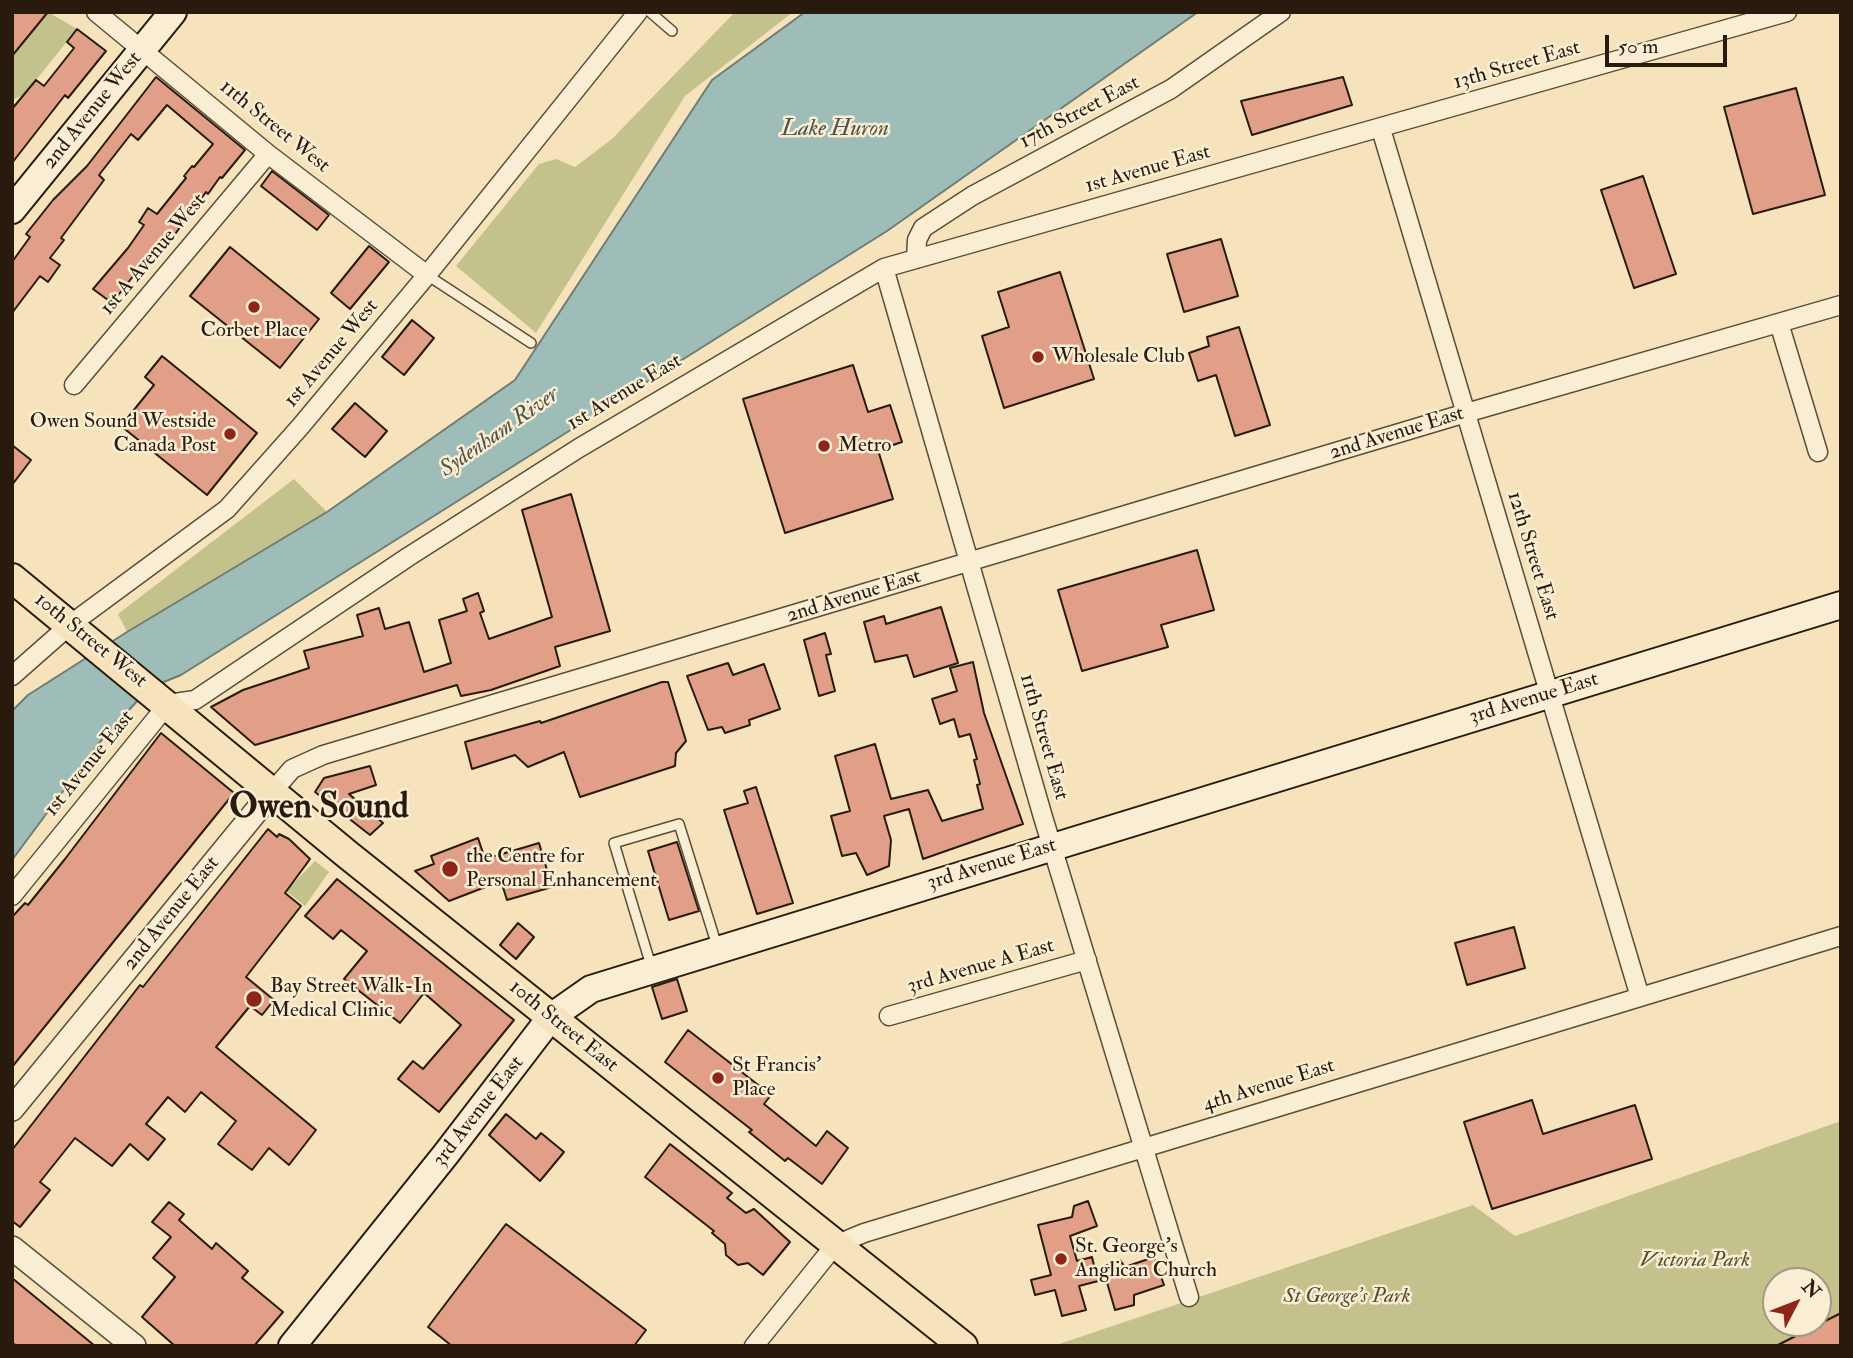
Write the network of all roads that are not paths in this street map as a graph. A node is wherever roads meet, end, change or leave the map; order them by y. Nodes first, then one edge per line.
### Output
1 (96, 12) edge
2 (173, 12) edge
3 (638, 12) edge
4 (650, 12) edge
5 (1281, 12) edge
6 (1787, 12) edge
7 (671, 31) dead end
8 (143, 50) junction
9 (1381, 129) junction
10 (268, 153) junction
11 (12, 210) edge
12 (916, 259) junction
13 (884, 268) junction
14 (427, 275) junction
15 (1841, 305) edge
16 (1779, 323) junction
17 (531, 343) dead end
18 (74, 385) dead end
19 (1466, 413) junction
20 (1818, 452) dead end
21 (969, 563) junction
22 (12, 578) edge
23 (1841, 605) edge
24 (71, 624) junction
25 (12, 676) edge
26 (1550, 695) junction
27 (158, 696) junction
28 (272, 792) junction
29 (1052, 846) junction
30 (12, 896) edge
31 (1841, 936) edge
32 (718, 950) junction
33 (1087, 960) junction
34 (652, 970) junction
35 (1640, 997) junction
36 (889, 1016) dead end
37 (551, 1017) junction
38 (12, 1109) edge
39 (1143, 1148) junction
40 (835, 1245) junction
41 (12, 1248) edge
42 (1189, 1297) dead end
43 (134, 1346) edge
44 (292, 1346) edge
45 (754, 1346) edge
46 (963, 1346) edge

1 - 8 street, 11th Street West
2 - 8 main road, 2nd Avenue West
3 - 14 street, 1st Avenue West
4 - 7 lane
5 - 12 street, 17th Street East
6 - 9 street, 13th Street East
8 - 10 street, 11th Street West
8 - 11 main road, 2nd Avenue West
9 - 12 street, 1st Avenue East
9 - 19 street, 12th Street East
10 - 14 street, 11th Street West
10 - 18 street, 1st A Avenue West
12 - 13 street, 1st Avenue East
13 - 21 street, 11th Street East
13 - 27 street, 1st Avenue East
14 - 17 lane
14 - 24 street, 1st Avenue West
15 - 16 street, 2nd Avenue East
16 - 19 street, 2nd Avenue East
16 - 20 street
19 - 21 street, 2nd Avenue East
19 - 26 street, 12th Street East
21 - 28 street, 2nd Avenue East
21 - 29 street, 11th Street East
22 - 24 main road, 10th Street West
23 - 26 main road, 3rd Avenue East
24 - 25 street, 1st Avenue West
24 - 27 main road, 10th Street West
26 - 29 main road, 3rd Avenue East
26 - 35 street, 12th Street East
27 - 28 main road, 10th Street East
27 - 30 street, 1st Avenue East
28 - 37 main road, 10th Street East
28 - 38 street, 2nd Avenue East
29 - 32 main road, 3rd Avenue East
29 - 33 street, 11th Street East
31 - 35 street, 4th Avenue East
32 - 34 main road, 3rd Avenue East
32 - 34 lane
33 - 36 street, 3rd Avenue A East
33 - 39 street, 11th Street East
34 - 37 main road, 3rd Avenue East
35 - 39 street, 4th Avenue East
37 - 40 main road, 10th Street East
37 - 44 main road, 3rd Avenue East
39 - 40 street, 4th Avenue East
39 - 42 street, 11th Street East
40 - 45 street, 4th Avenue East
40 - 46 main road, 10th Street East
41 - 43 street

